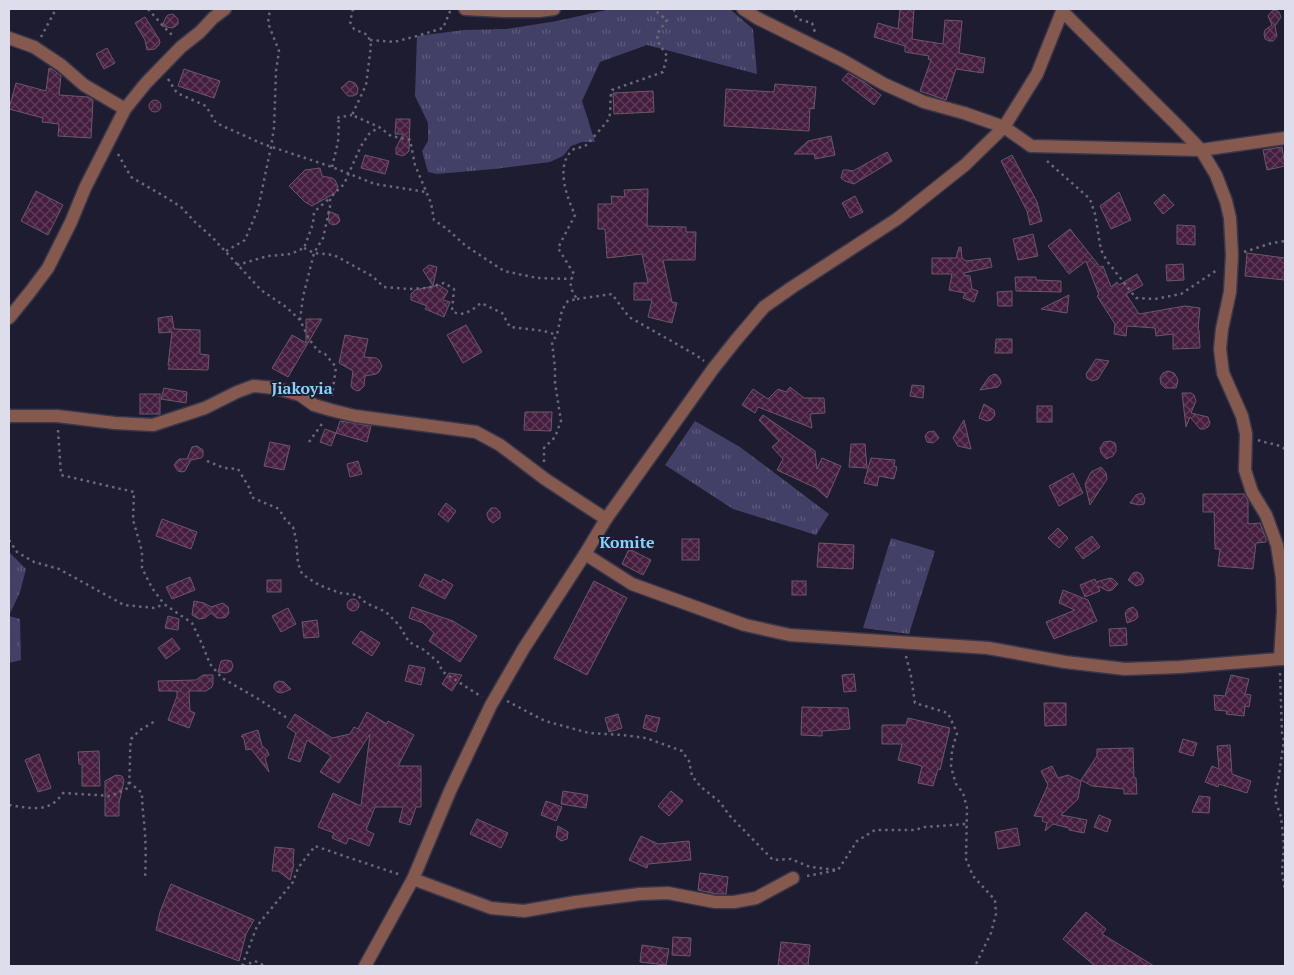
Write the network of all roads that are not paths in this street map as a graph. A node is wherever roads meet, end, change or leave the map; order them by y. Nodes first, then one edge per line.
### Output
1 (225, 9) edge
2 (465, 9) edge
3 (554, 9) edge
4 (743, 9) edge
5 (1063, 10) edge
6 (9, 38) edge
7 (124, 109) junction
8 (1004, 127) junction
9 (1285, 138) edge
10 (1201, 150) junction
11 (9, 318) edge
12 (9, 416) edge
13 (606, 519) junction
14 (585, 554) junction
15 (1283, 659) edge
16 (413, 878) junction
17 (793, 878) road end
18 (365, 966) edge

1 - 7 street
2 - 3 street
4 - 8 street
5 - 8 street
5 - 10 street
6 - 7 street
7 - 11 street
8 - 10 street
8 - 13 street
9 - 10 street
10 - 15 street
12 - 13 street
13 - 14 street
14 - 15 street
14 - 16 street
16 - 17 street
16 - 18 street

